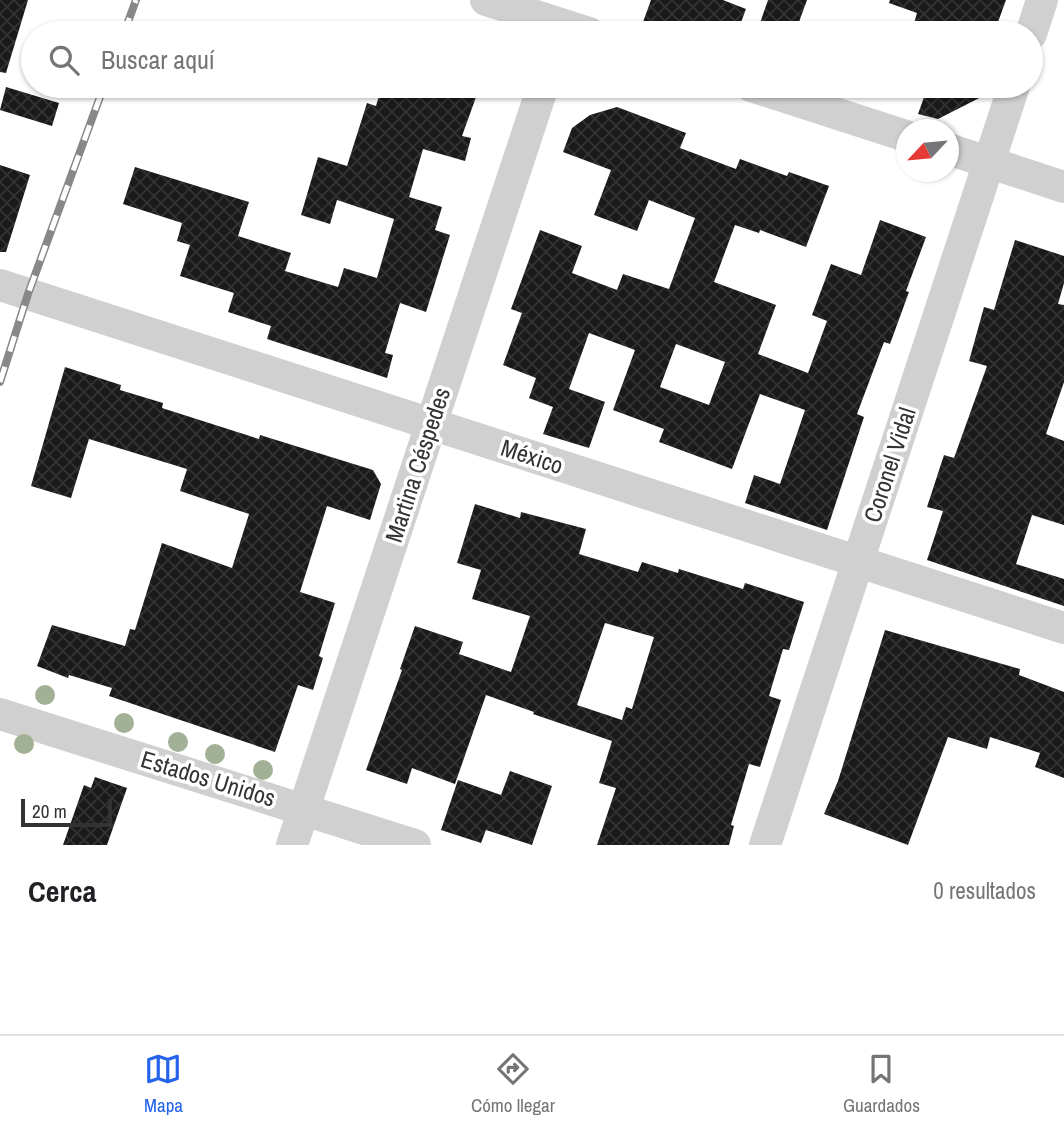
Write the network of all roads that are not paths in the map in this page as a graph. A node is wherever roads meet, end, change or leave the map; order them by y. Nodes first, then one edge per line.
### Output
1 (486, 0) edge
2 (1042, 0) edge
3 (564, 21) edge
4 (1035, 21) edge
5 (540, 98) edge
6 (788, 98) edge
7 (1010, 98) edge
8 (896, 133) edge
9 (959, 152) edge
10 (989, 162) junction
11 (1064, 187) edge
12 (0, 285) edge
13 (431, 425) junction
14 (858, 562) junction
15 (1064, 628) edge
16 (0, 714) edge
17 (304, 809) junction
18 (292, 845) edge
19 (415, 845) edge
20 (765, 845) edge

1 - 3 street
2 - 4 street
5 - 13 street, Martina Céspedes
6 - 8 street
7 - 10 street, Coronel Vidal
9 - 10 street
10 - 11 street
10 - 14 street, Coronel Vidal
12 - 13 street, México
13 - 14 street, México
13 - 17 street, Martina Céspedes
14 - 15 street, México
14 - 20 street, Coronel Vidal
16 - 17 street, Estados Unidos
17 - 18 street, Martina Céspedes
17 - 19 street, Estados Unidos

